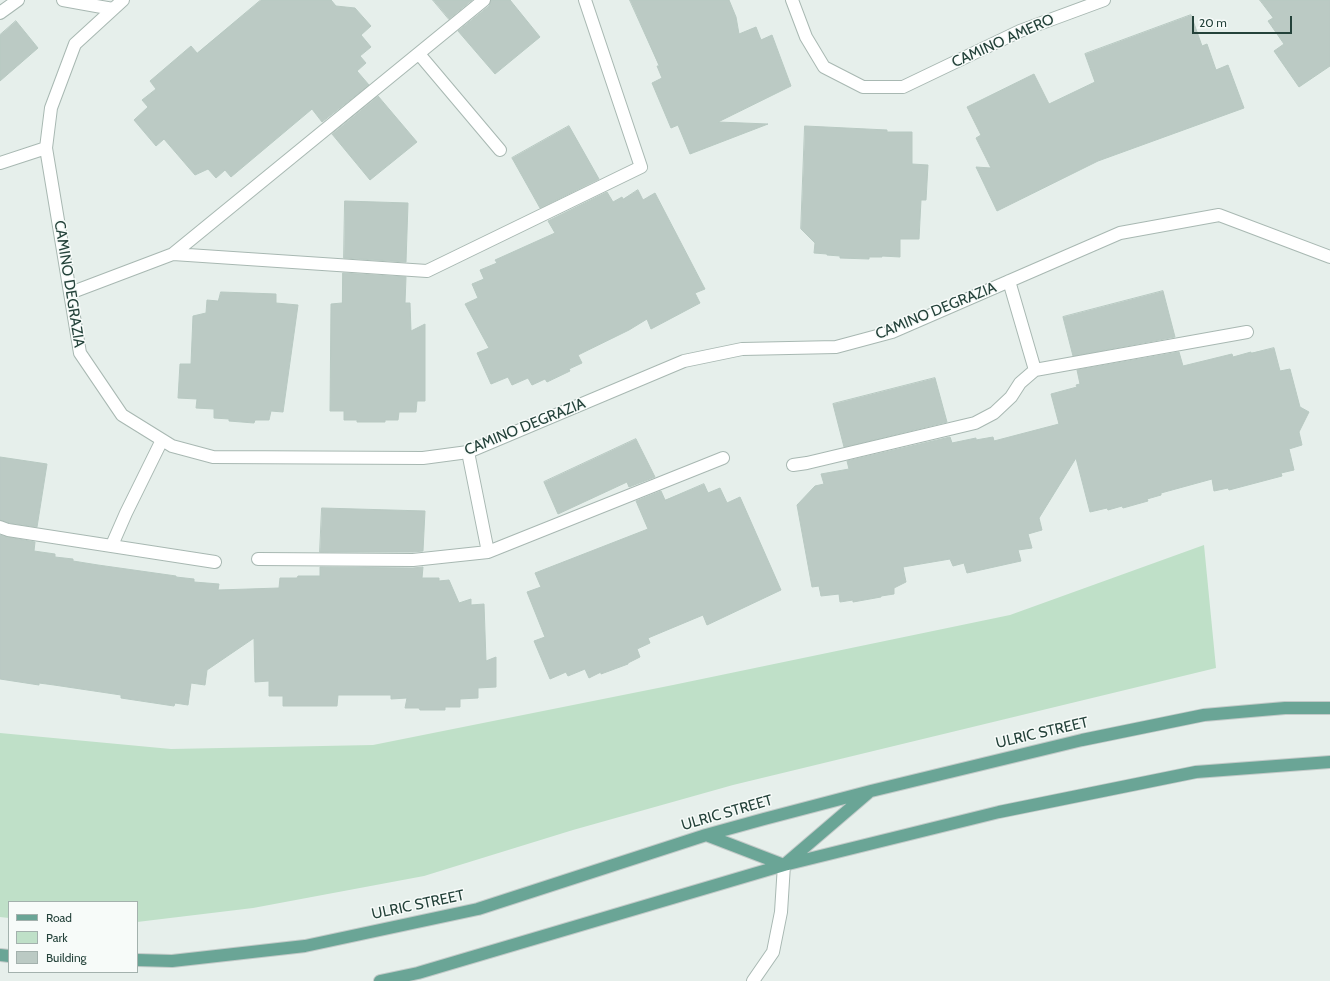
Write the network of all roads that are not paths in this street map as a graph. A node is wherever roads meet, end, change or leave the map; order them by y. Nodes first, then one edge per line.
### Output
1 (18, 0) edge
2 (64, 0) edge
3 (123, 0) edge
4 (484, 0) edge
5 (585, 0) edge
6 (792, 0) edge
7 (1104, 0) edge
8 (113, 9) junction
9 (0, 14) edge
10 (419, 54) junction
11 (46, 148) junction
12 (500, 150) dead end
13 (0, 163) edge
14 (173, 254) junction
15 (1330, 257) edge
16 (1009, 281) junction
17 (70, 293) junction
18 (1247, 332) dead end
19 (1035, 370) junction
20 (162, 440) junction
21 (468, 452) junction
22 (724, 458) dead end
23 (793, 465) dead end
24 (0, 527) edge
25 (112, 545) junction
26 (488, 552) junction
27 (258, 559) dead end
28 (215, 562) dead end
29 (1330, 708) edge
30 (1330, 762) edge
31 (871, 791) junction
32 (706, 835) junction
33 (784, 865) junction
34 (138, 960) edge
35 (380, 981) edge
36 (753, 981) edge

1 - 9 street
2 - 8 street
3 - 8 street, CAMINO DEGRAZIA
4 - 10 street
5 - 14 street
6 - 7 street, CAMINO AMERO
8 - 11 street, CAMINO DEGRAZIA
10 - 12 street
10 - 14 street
11 - 13 street
11 - 17 street, CAMINO DEGRAZIA
14 - 17 street
15 - 16 street, CAMINO DEGRAZIA
16 - 19 street
16 - 21 street, CAMINO DEGRAZIA
17 - 20 street, CAMINO DEGRAZIA
18 - 19 street
19 - 23 street
20 - 21 street, CAMINO DEGRAZIA
20 - 25 street
21 - 26 street
22 - 26 street
24 - 25 street
25 - 28 street
26 - 27 street
29 - 31 main road, ULRIC STREET
30 - 33 main road
31 - 32 main road, ULRIC STREET
31 - 33 main road
32 - 33 main road
32 - 34 main road, ULRIC STREET
33 - 35 main road
33 - 36 street

